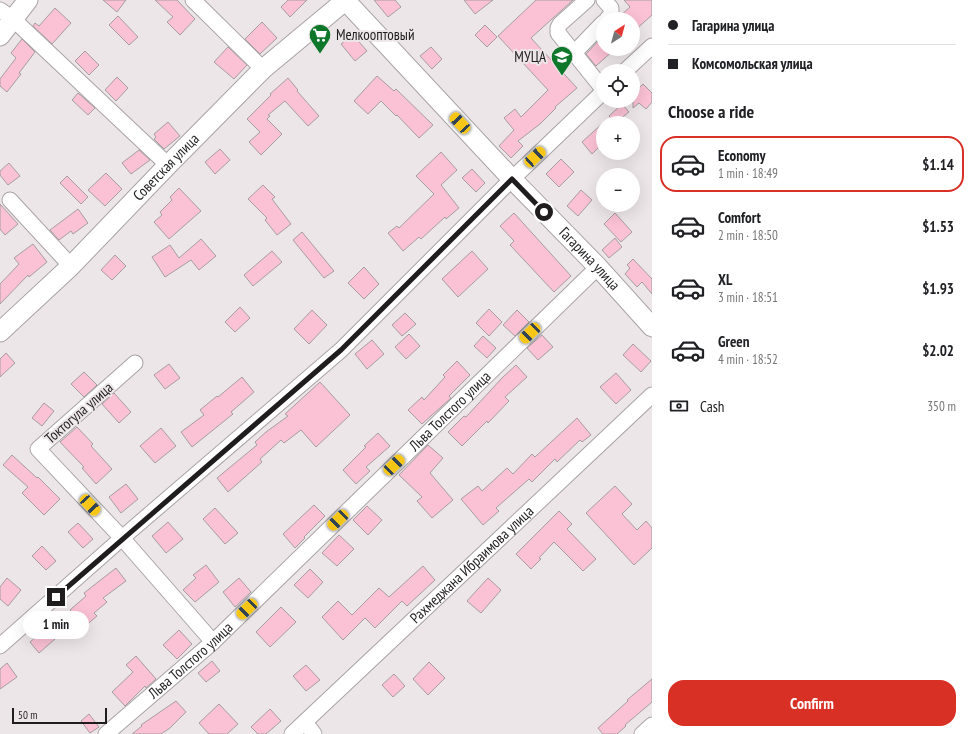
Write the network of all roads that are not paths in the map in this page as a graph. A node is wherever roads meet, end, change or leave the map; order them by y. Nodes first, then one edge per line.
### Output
1 (28, 0) edge
2 (193, 0) edge
3 (346, 0) edge
4 (588, 0) edge
5 (604, 0) edge
6 (611, 12) edge
7 (6, 14) edge
8 (596, 30) edge
9 (0, 36) edge
10 (652, 46) edge
11 (574, 53) junction
12 (633, 64) edge
13 (263, 69) junction
14 (596, 80) edge
15 (596, 99) edge
16 (168, 165) junction
17 (512, 179) junction
18 (10, 200) dead end
19 (71, 266) junction
20 (598, 267) junction
21 (652, 327) edge
22 (0, 332) edge
23 (135, 363) dead end
24 (652, 395) edge
25 (122, 538) junction
26 (213, 642) junction
27 (0, 646) edge
28 (305, 722) junction
29 (652, 725) edge
30 (106, 734) edge
31 (292, 734) edge
32 (314, 734) edge
33 (642, 734) edge

1 - 7 main road
2 - 13 street
3 - 13 main road, Советская улица
3 - 17 main road, Гагарина улица
4 - 11 street
5 - 6 street
7 - 9 main road
7 - 16 street
8 - 11 street
10 - 12 street
11 - 14 street
13 - 16 main road, Советская улица
15 - 17 street
16 - 19 main road, Советская улица
17 - 20 main road, Гагарина улица
17 - 25 street
18 - 19 street
19 - 22 main road, Советская улица
20 - 21 main road, Гагарина улица
20 - 26 street, Льва Толстого улица
23 - 25 street, Токтогула улица
24 - 28 street, Рахмеджана Ибраимова улица
25 - 26 street, Токтогула улица
25 - 27 street
26 - 30 street, Льва Толстого улица
28 - 31 street, Рахмеджана Ибраимова улица
28 - 32 street
29 - 33 street

